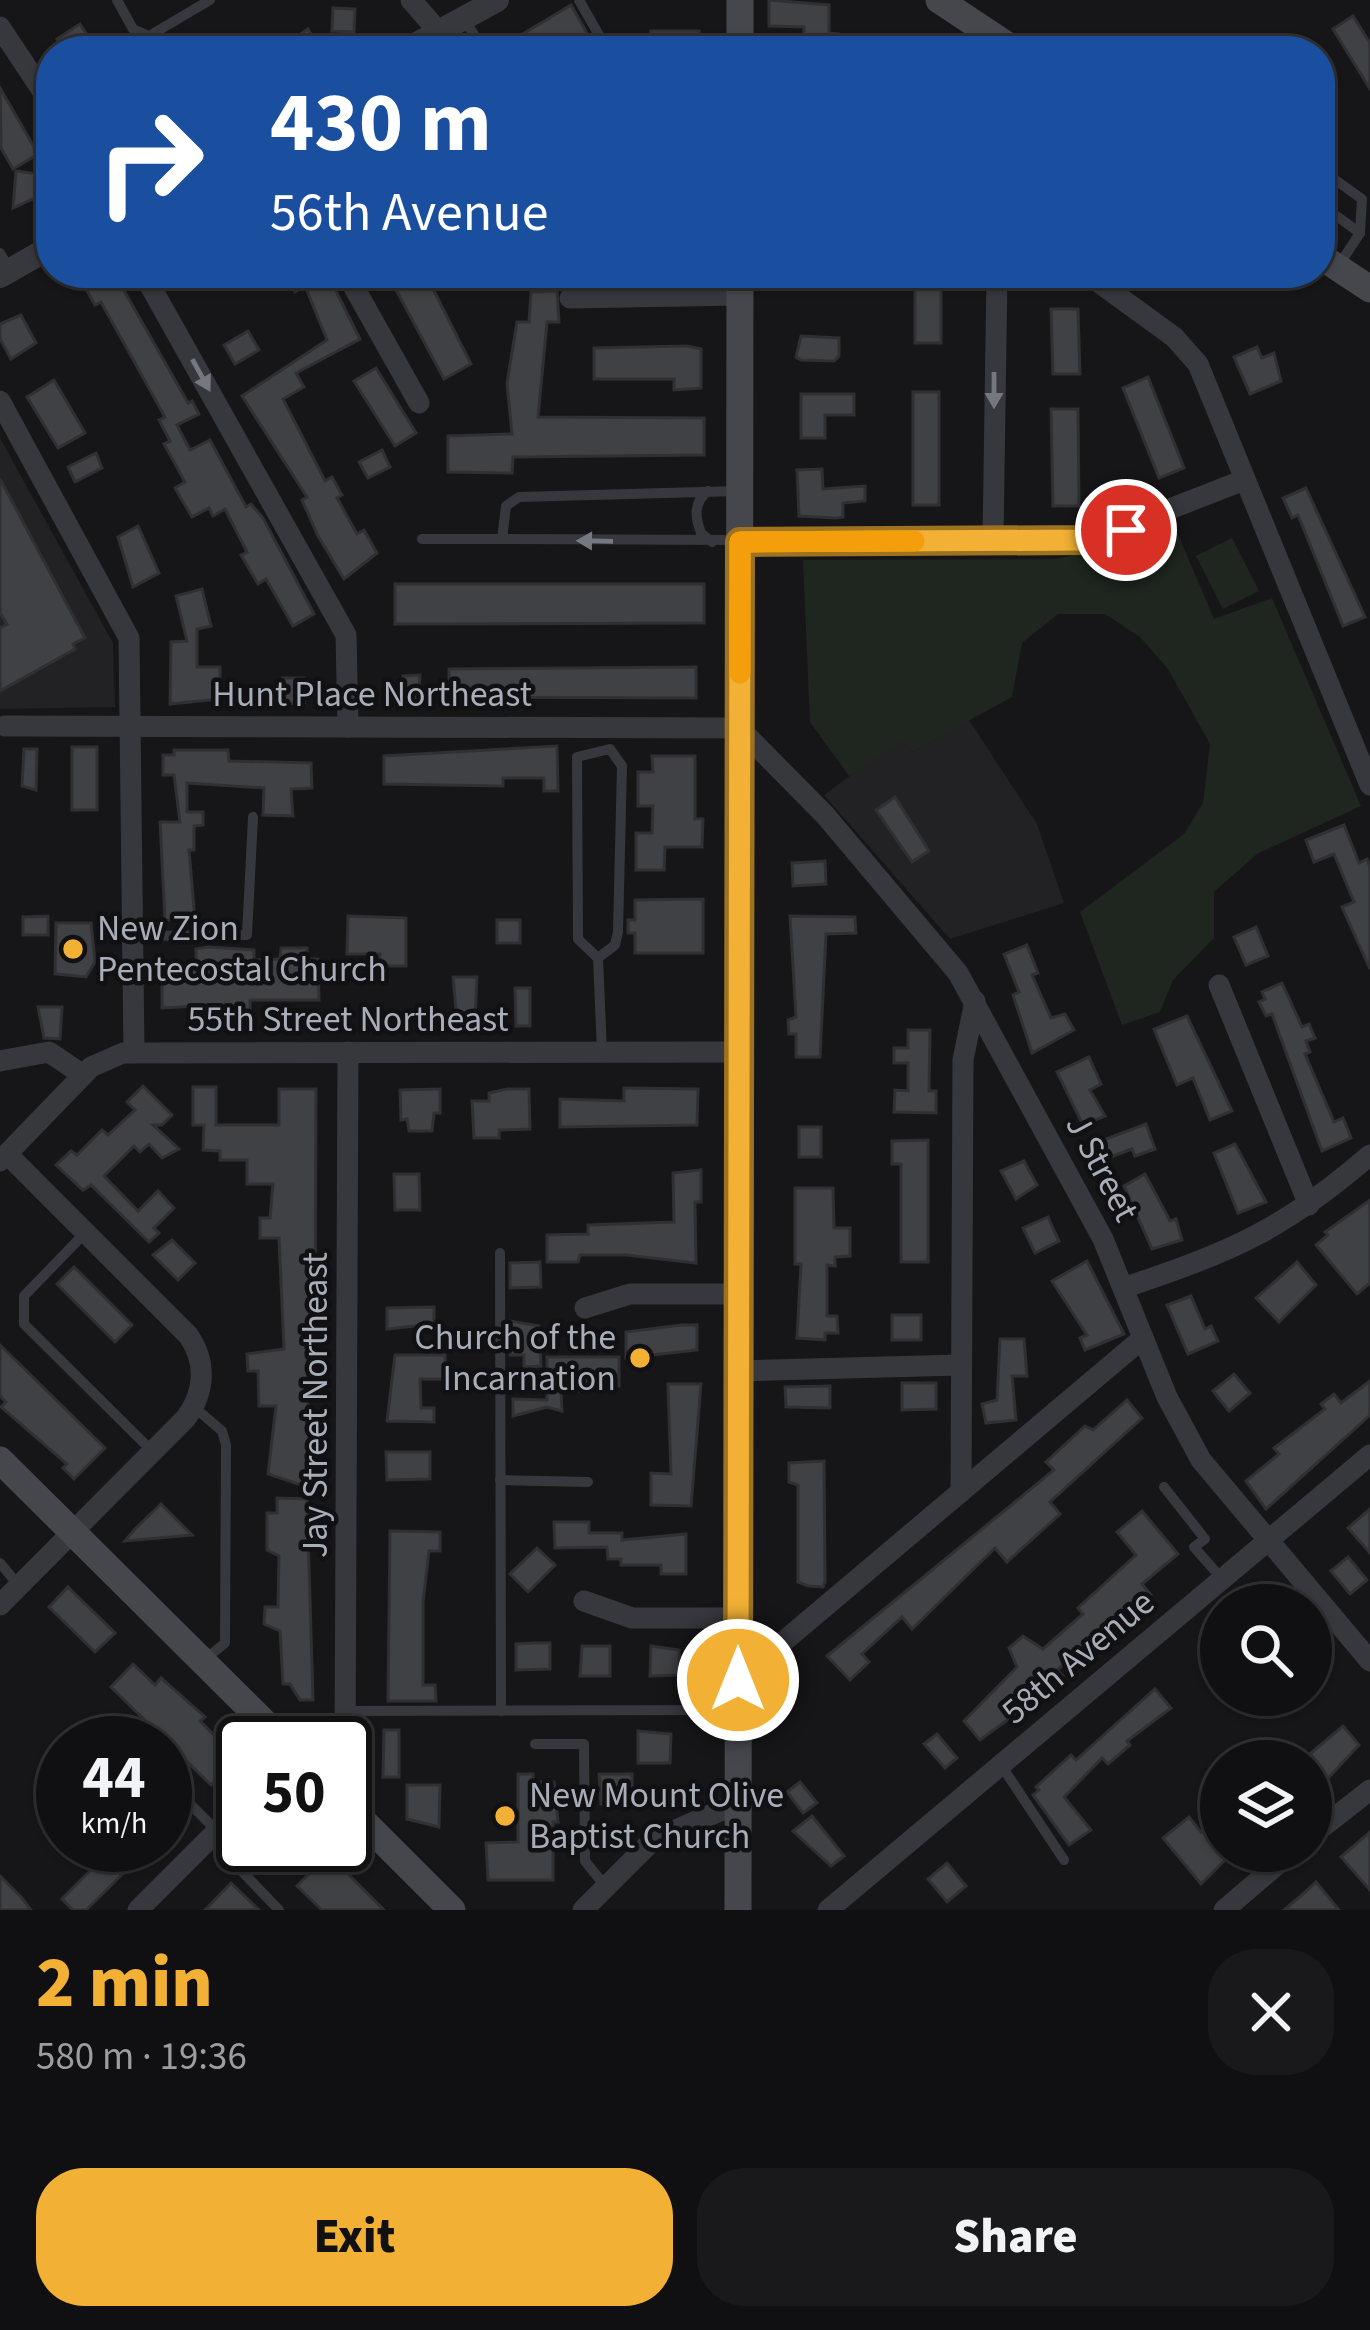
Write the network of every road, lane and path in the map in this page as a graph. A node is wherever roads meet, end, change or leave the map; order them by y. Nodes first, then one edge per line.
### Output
1 (117, 0) edge
2 (210, 0) edge
3 (411, 0) edge
4 (497, 0) edge
5 (580, 0) edge
6 (740, 0) edge
7 (955, 4) edge
8 (463, 19) junction
9 (0, 27) edge
10 (439, 32) junction
11 (432, 36) edge
12 (475, 36) edge
13 (600, 36) edge
14 (740, 36) edge
15 (997, 36) edge
16 (36, 81) edge
17 (1335, 180) edge
18 (1335, 214) edge
19 (1360, 232) junction
20 (36, 253) edge
21 (1335, 256) edge
22 (4, 266) edge
23 (1335, 266) edge
24 (151, 288) edge
25 (354, 288) edge
26 (691, 288) edge
27 (740, 288) edge
28 (997, 288) edge
29 (1106, 288) edge
30 (1370, 289) edge
31 (570, 298) dead end
32 (0, 401) edge
33 (419, 403) dead end
34 (1244, 480) junction
35 (740, 490) junction
36 (708, 491) junction
37 (422, 539) dead end
38 (502, 539) junction
39 (993, 540) junction
40 (730, 541) junction
41 (5, 726) dead end
42 (134, 727) junction
43 (348, 727) junction
44 (740, 728) junction
45 (1370, 784) edge
46 (253, 817) dead end
47 (134, 936) junction
48 (598, 958) junction
49 (1219, 986) dead end
50 (975, 1000) junction
51 (134, 1052) junction
52 (348, 1052) junction
53 (602, 1052) junction
54 (739, 1052) junction
55 (0, 1060) edge
56 (83, 1075) junction
57 (1370, 1155) edge
58 (3, 1157) edge
59 (1309, 1205) junction
60 (85, 1233) junction
61 (500, 1253) dead end
62 (1126, 1287) junction
63 (738, 1294) junction
64 (585, 1308) dead end
65 (1143, 1338) junction
66 (959, 1365) junction
67 (738, 1370) junction
68 (190, 1413) junction
69 (154, 1452) junction
70 (1370, 1455) edge
71 (0, 1460) edge
72 (500, 1480) junction
73 (588, 1482) dead end
74 (1164, 1486) dead end
75 (961, 1492) junction
76 (72, 1532) junction
77 (1268, 1540) junction
78 (0, 1563) edge
79 (1222, 1579) junction
80 (19, 1586) junction
81 (584, 1601) dead end
82 (0, 1605) edge
83 (738, 1618) junction
84 (203, 1661) junction
85 (1370, 1661) edge
86 (738, 1680) junction
87 (738, 1710) junction
88 (347, 1711) junction
89 (501, 1712) junction
90 (258, 1716) edge
91 (347, 1716) edge
92 (535, 1744) dead end
93 (1001, 1765) junction
94 (1370, 1790) edge
95 (738, 1803) junction
96 (192, 1811) edge
97 (1332, 1820) edge
98 (372, 1830) edge
99 (216, 1832) edge
100 (213, 1835) junction
101 (1064, 1859) dead end
102 (1268, 1872) edge
103 (606, 1887) junction
104 (138, 1910) edge
105 (279, 1910) edge
106 (452, 1910) edge
107 (583, 1910) edge
108 (738, 1910) edge
109 (828, 1910) edge
110 (1224, 1910) edge

1 - 2 lane
3 - 10 street
4 - 8 street
5 - 13 lane
6 - 14 main road
7 - 15 main road
8 - 10 street
8 - 12 lane
9 - 16 street
10 - 11 street
17 - 19 lane
18 - 19 lane
19 - 21 lane
20 - 22 street
23 - 30 main road
24 -> 43 street
25 - 33 street
26 - 31 street
27 - 35 main road
28 -> 39 street
29 - 34 street
32 - 42 street
34 - 39 street
34 - 45 street
35 - 36 lane
35 - 40 main road
36 - 38 lane
36 - 40 lane
37 - 38 lane
40 -> 38 lane
39 - 40 street
40 - 44 main road
41 - 42 street, Hunt Place Northeast
42 - 43 street, Hunt Place Northeast
42 - 47 street
43 - 44 street, Hunt Place Northeast
44 - 50 street, J Street
44 - 54 main road
46 - 47 lane
47 - 51 street
48 - 48 lane
48 - 53 lane
49 - 59 street
50 - 62 street, J Street
50 - 66 street
51 - 52 street, 55th Street Northeast
51 - 56 street, 55th Street Northeast
52 - 53 street, 55th Street Northeast
52 - 88 street, Jay Street Northeast
53 - 54 street, 55th Street Northeast
54 - 63 main road
55 - 56 street
56 - 58 street, 55th Street Northeast
57 - 59 street
58 - 60 street
59 - 62 street
60 - 68 street
60 - 69 lane
61 - 72 lane
62 - 65 street, J Street
63 - 64 street
63 - 67 main road
65 - 75 street
65 - 77 street, J Street
66 - 67 street
66 - 75 street
67 - 83 main road
68 - 69 street
68 - 84 lane
69 - 76 street
70 - 77 street, 58th Avenue
71 - 76 main road
72 - 73 lane
72 - 89 lane
74 - 79 lane
75 - 86 street
76 - 80 street
76 - 84 main road
77 - 79 street, 58th Avenue
77 - 85 street, J Street
78 - 80 lane
79 - 93 street, 58th Avenue
80 - 82 street
81 - 83 street
83 - 86 main road
84 - 90 main road
86 - 87 main road
87 - 89 lane
87 - 95 main road
88 - 89 lane
88 - 91 street, Jay Street Northeast
92 - 103 lane
93 - 101 lane
93 - 109 street, 58th Avenue
94 - 97 street
95 - 103 street
95 - 108 main road
96 - 100 lane
98 - 106 main road
99 - 100 street
100 - 104 street
100 - 105 lane
102 - 110 street
103 - 107 street

